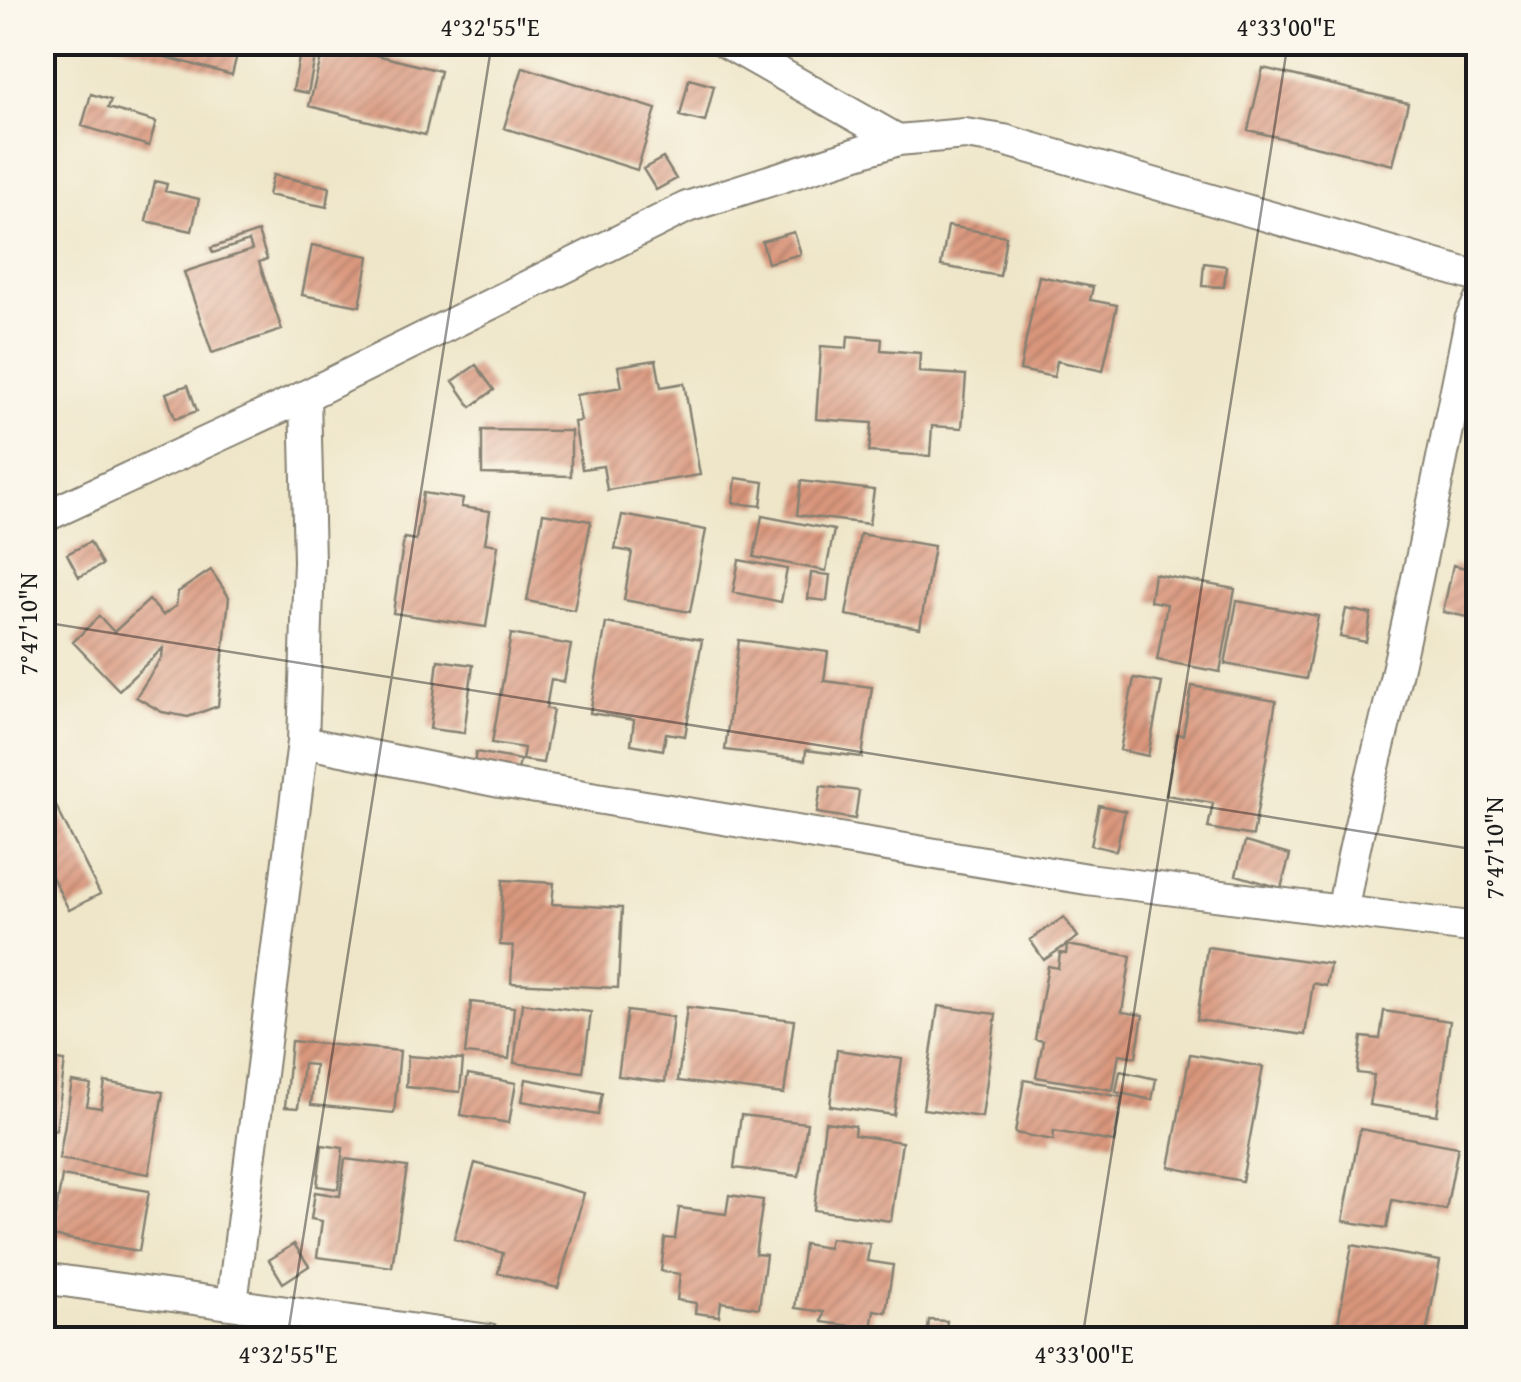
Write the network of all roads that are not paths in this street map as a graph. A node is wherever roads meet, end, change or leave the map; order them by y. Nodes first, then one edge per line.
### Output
1 (724, 42) edge
2 (898, 140) junction
3 (1478, 277) edge
4 (1478, 304) edge
5 (305, 396) junction
6 (42, 518) edge
7 (302, 742) junction
8 (1342, 909) junction
9 (1478, 928) edge
10 (42, 1278) edge
11 (232, 1303) junction
12 (489, 1340) edge

1 - 2 street
2 - 3 street
2 - 5 street
4 - 8 street
5 - 6 street
5 - 7 street
7 - 8 street
7 - 11 street
8 - 9 street
10 - 11 street
11 - 12 street

